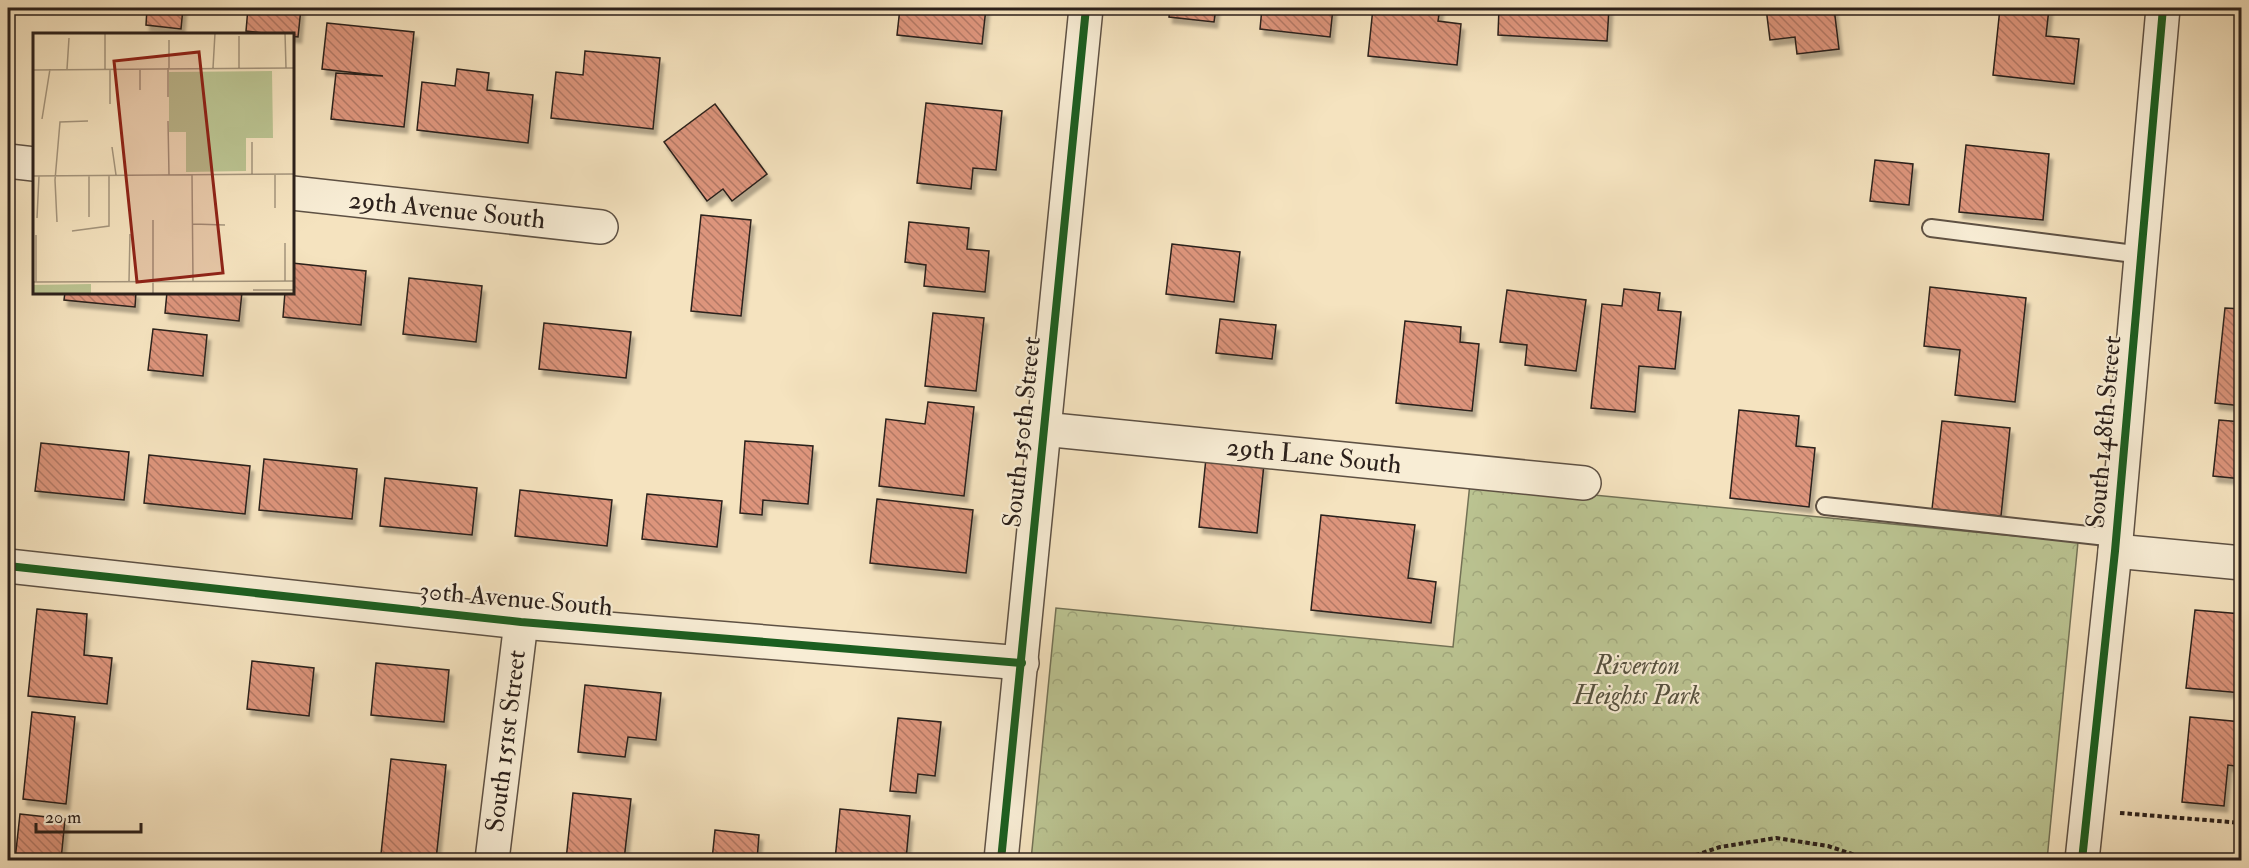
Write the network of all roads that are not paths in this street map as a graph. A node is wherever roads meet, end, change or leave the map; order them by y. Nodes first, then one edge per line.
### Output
1 (1086, 8) edge
2 (2163, 8) edge
3 (8, 161) edge
4 (33, 164) edge
5 (294, 193) edge
6 (601, 227) dead end
7 (1930, 228) dead end
8 (2142, 255) junction
9 (1043, 429) junction
10 (1584, 483) dead end
11 (1825, 506) dead end
12 (2115, 544) junction
13 (2241, 563) edge
14 (8, 566) edge
15 (521, 622) junction
16 (1022, 663) junction
17 (492, 861) edge
18 (1001, 861) edge
19 (2082, 861) edge

1 - 9 street, South 150th Street
2 - 8 street, South 148th Street
3 - 4 street
5 - 6 street, 29th Avenue South
7 - 8 lane
8 - 12 street, South 148th Street
9 - 10 street, 29th Lane South
9 - 16 street, South 150th Street
11 - 12 lane
12 - 13 street
12 - 19 street, South 148th Street
14 - 15 street, 30th Avenue South
15 - 16 street, 30th Avenue South
15 - 17 street, South 151st Street
16 - 18 street, South 150th Street

